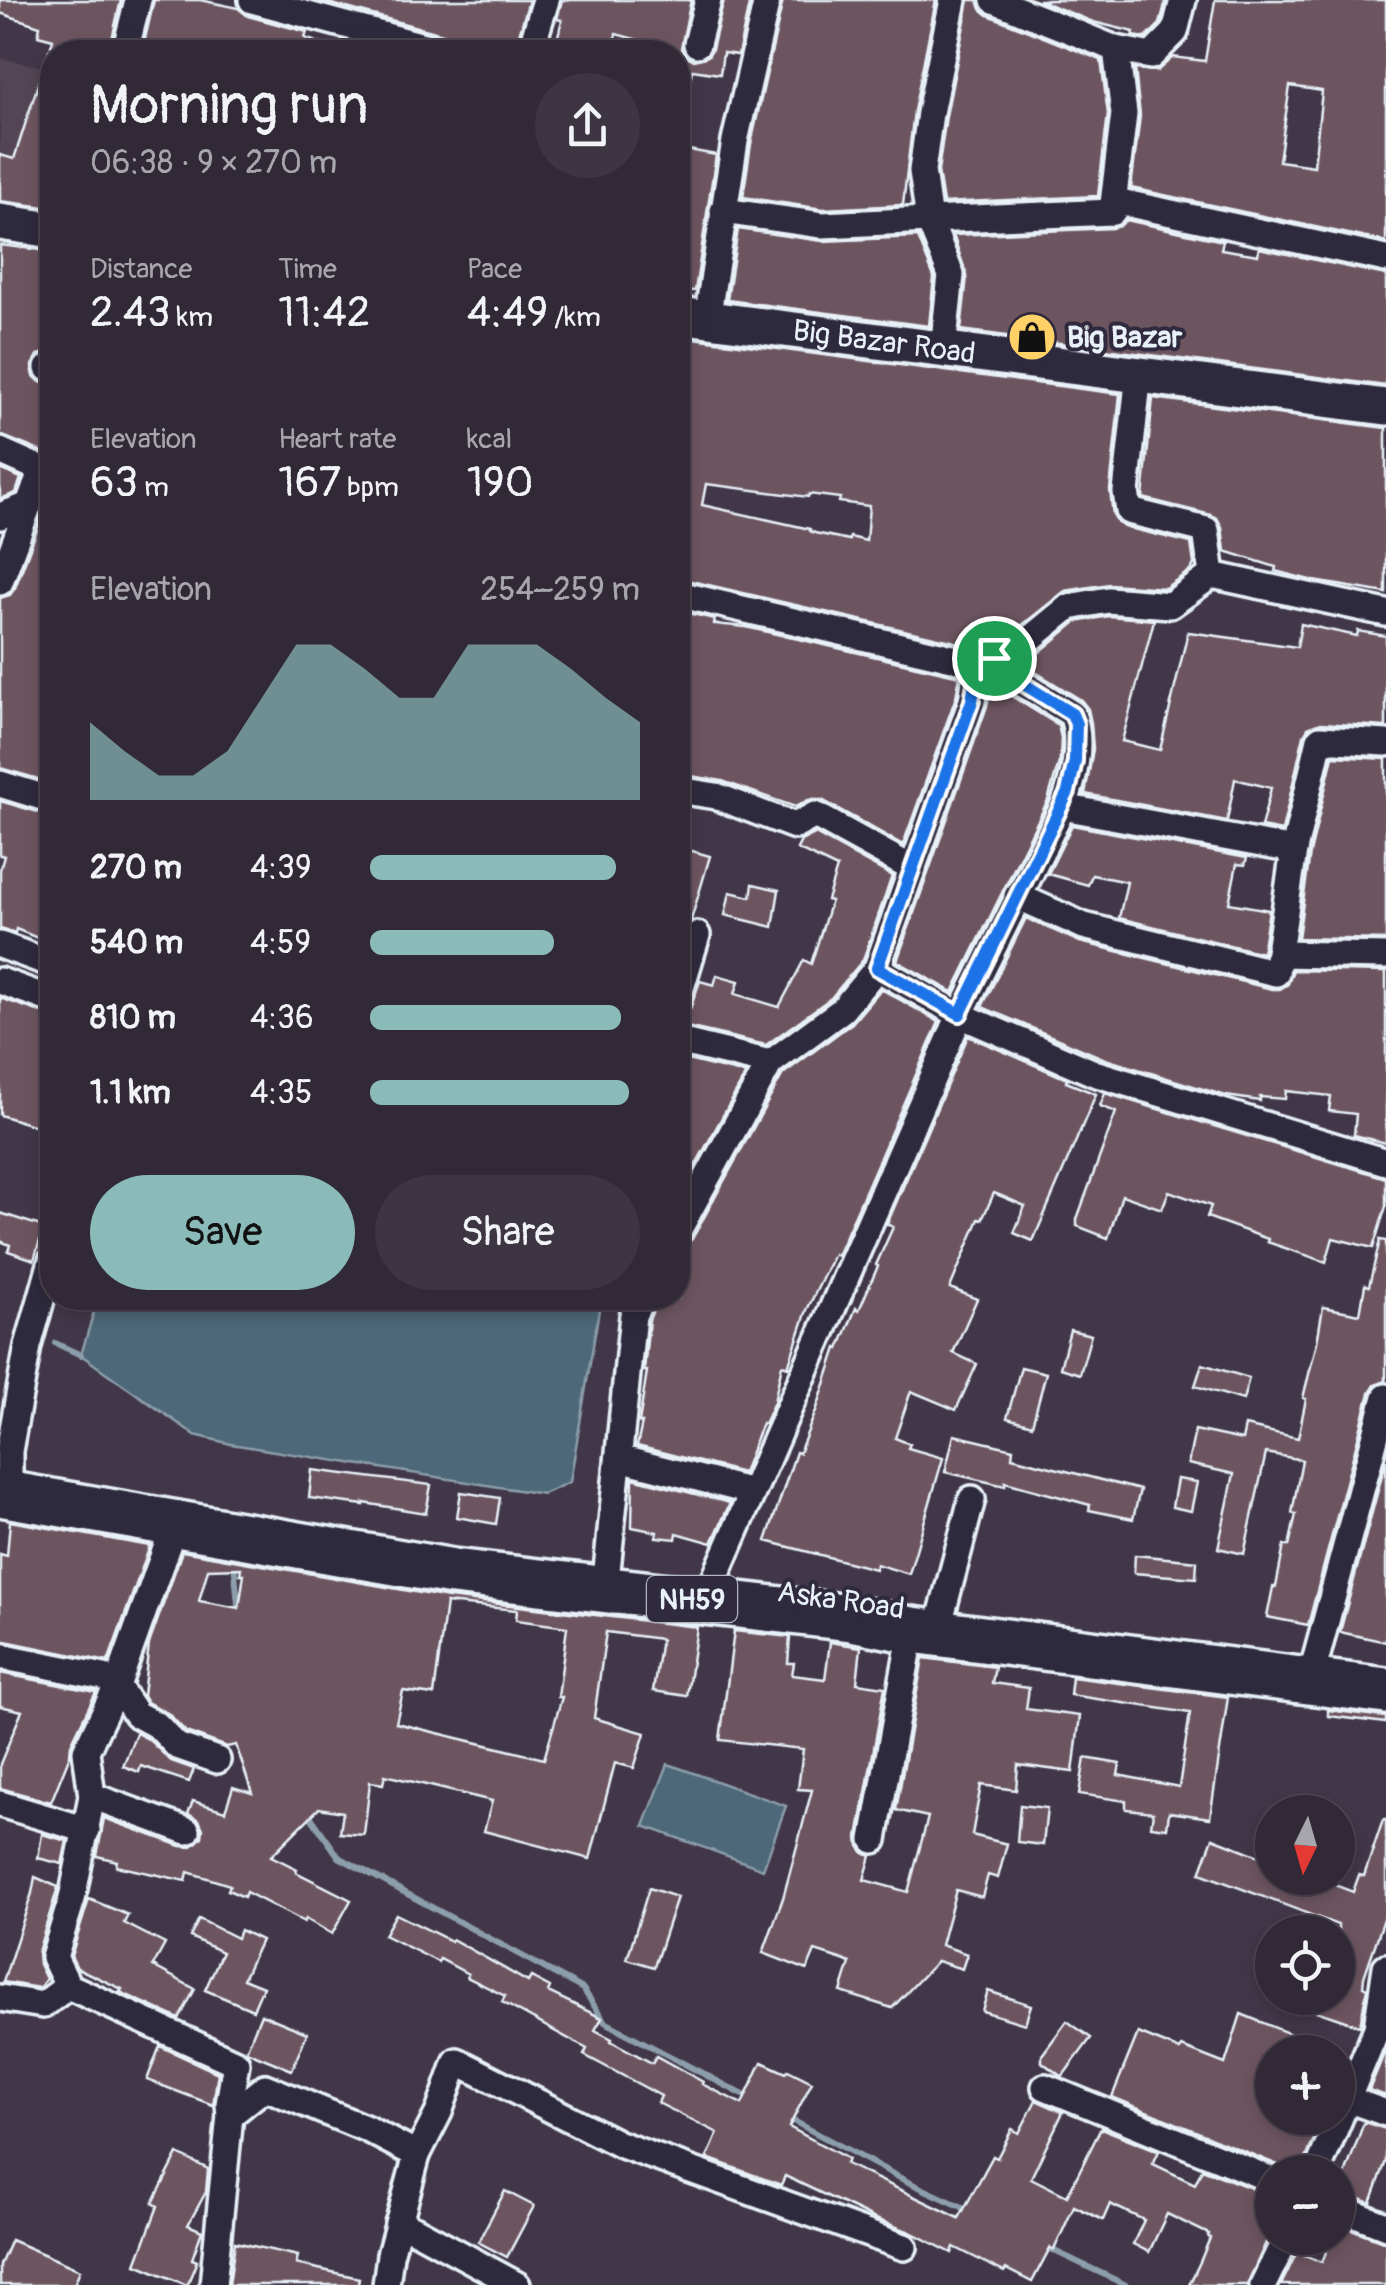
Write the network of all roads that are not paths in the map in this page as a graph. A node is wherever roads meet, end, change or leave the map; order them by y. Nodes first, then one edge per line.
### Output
1 (138, 0) edge
2 (252, 0) edge
3 (546, 0) edge
4 (708, 0) edge
5 (767, 0) edge
6 (953, 0) edge
7 (994, 0) edge
8 (1183, 0) edge
9 (127, 40) edge
10 (401, 40) edge
11 (534, 40) edge
12 (697, 44) dead end
13 (1116, 49) junction
14 (723, 212) junction
15 (1112, 212) junction
16 (929, 220) junction
17 (0, 222) edge
18 (40, 228) edge
19 (1386, 260) edge
20 (692, 318) edge
21 (943, 350) junction
22 (1139, 373) junction
23 (1386, 407) edge
24 (0, 451) edge
25 (40, 468) edge
26 (40, 485) edge
27 (29, 506) junction
28 (0, 516) edge
29 (1212, 575) junction
30 (0, 582) edge
31 (690, 597) edge
32 (1386, 613) edge
33 (986, 661) junction
34 (1386, 743) edge
35 (0, 784) edge
36 (690, 792) edge
37 (40, 796) edge
38 (1063, 807) junction
39 (1294, 850) junction
40 (912, 868) junction
41 (1016, 896) junction
42 (697, 935) dead end
43 (0, 945) edge
44 (1279, 954) junction
45 (1386, 956) edge
46 (690, 958) edge
47 (40, 960) edge
48 (877, 968) junction
49 (0, 981) edge
50 (40, 996) edge
51 (960, 1014) junction
52 (690, 1044) edge
53 (770, 1063) junction
54 (1386, 1162) edge
55 (690, 1191) edge
56 (40, 1304) edge
57 (636, 1310) edge
58 (1386, 1397) edge
59 (619, 1458) junction
60 (5, 1486) edge
61 (752, 1492) junction
62 (972, 1499) dead end
63 (178, 1517) junction
64 (607, 1570) junction
65 (710, 1592) junction
66 (927, 1621) junction
67 (0, 1656) edge
68 (1311, 1673) junction
69 (1386, 1674) edge
70 (117, 1686) junction
71 (1386, 1691) edge
72 (217, 1760) dead end
73 (92, 1796) junction
74 (0, 1804) edge
75 (87, 1830) junction
76 (187, 1831) dead end
77 (874, 1840) dead end
78 (1386, 1967) edge
79 (68, 1986) junction
80 (0, 1998) edge
81 (1381, 2030) edge
82 (1355, 2084) edge
83 (1045, 2087) dead end
84 (1355, 2103) edge
85 (1386, 2113) edge
86 (230, 2115) junction
87 (417, 2154) junction
88 (1255, 2173) edge
89 (1355, 2214) edge
90 (398, 2223) junction
91 (1386, 2226) edge
92 (904, 2247) dead end
93 (1277, 2255) edge
94 (212, 2285) edge
95 (386, 2285) edge
96 (517, 2285) edge
97 (1262, 2285) edge

1 - 9 street
2 - 10 street
3 - 11 street
4 - 12 street
5 - 14 street
6 - 16 street
7 - 13 street
8 - 13 street
13 - 15 street
14 - 16 street
14 - 20 street
15 - 16 street
15 - 19 street
16 - 21 street
17 - 18 street
20 - 21 street, Big Bazar Road
21 - 22 street, Big Bazar Road
22 - 23 street, Big Bazar Road
22 - 29 street
24 - 25 street
26 - 27 street
27 - 28 street
27 - 30 street
29 - 32 street
29 - 33 street
31 - 33 street
33 - 38 street
33 - 40 street
34 - 39 street
35 - 37 street
36 - 40 street
38 - 39 street
38 - 41 street
39 - 44 street
40 - 48 street
41 - 44 street
41 - 51 street
42 - 46 street
43 - 47 street
44 - 45 street
48 - 51 street
48 - 53 street
49 - 50 street
51 - 54 street
51 - 61 street
52 - 53 street
53 - 55 street
56 - 60 street
57 - 59 street
58 - 68 street
59 - 61 street
59 - 64 street
60 - 63 highway, NH59
61 - 65 street
62 - 66 street
63 - 64 highway, Aska Road / NH59
63 - 65 highway, NH59
63 - 70 street
64 - 65 highway, Aska Road / NH59
65 - 66 highway, Aska Road / NH59
66 - 68 highway, Aska Road / NH59
66 - 77 street
67 - 70 street
68 - 69 highway, Aska Road / NH59
68 - 71 highway, NH59
70 - 72 street
70 - 73 street
73 - 75 street
73 - 76 street
74 - 75 street
75 - 79 street
78 - 81 street
79 - 80 street
79 - 86 street
81 - 82 street
83 - 88 street
84 - 85 street
86 - 87 street
86 - 94 street
87 - 90 street
87 - 92 street
89 - 91 street
90 - 95 street
90 - 96 street
93 - 97 street

